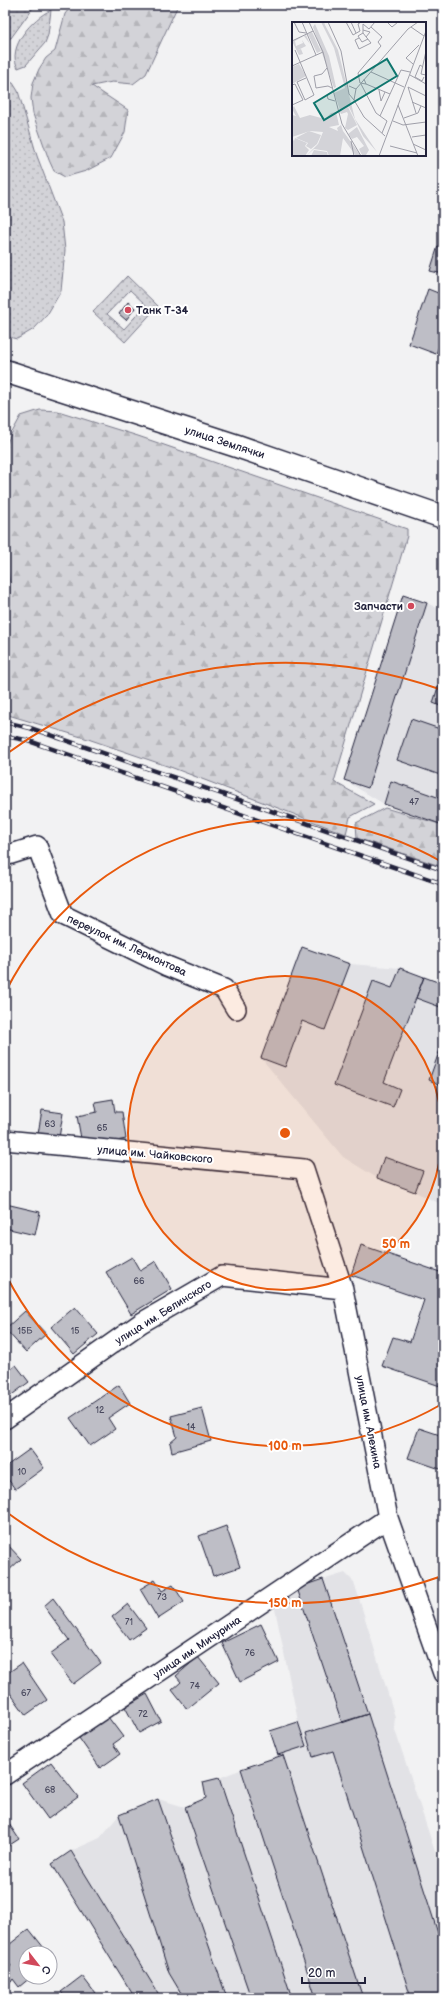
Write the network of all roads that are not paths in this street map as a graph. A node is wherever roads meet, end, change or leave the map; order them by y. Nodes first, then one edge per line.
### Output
1 (5, 371) edge
2 (443, 517) edge
3 (5, 856) edge
4 (236, 1009) dead end
5 (5, 1140) edge
6 (304, 1169) joint
7 (343, 1289) junction
8 (5, 1419) edge
9 (388, 1518) junction
10 (443, 1673) edge
11 (5, 1775) edge

1 - 2 main road, улица Землячки
3 - 4 street, переулок им. Лермонтова
5 - 6 street, улица им. Чайковского
6 - 7 street, улица им. Алехина
7 - 8 street, улица им. Белинского
7 - 9 street, улица им. Алехина
9 - 10 street, улица им. Алехина
9 - 11 street, улица им. Мичурина

